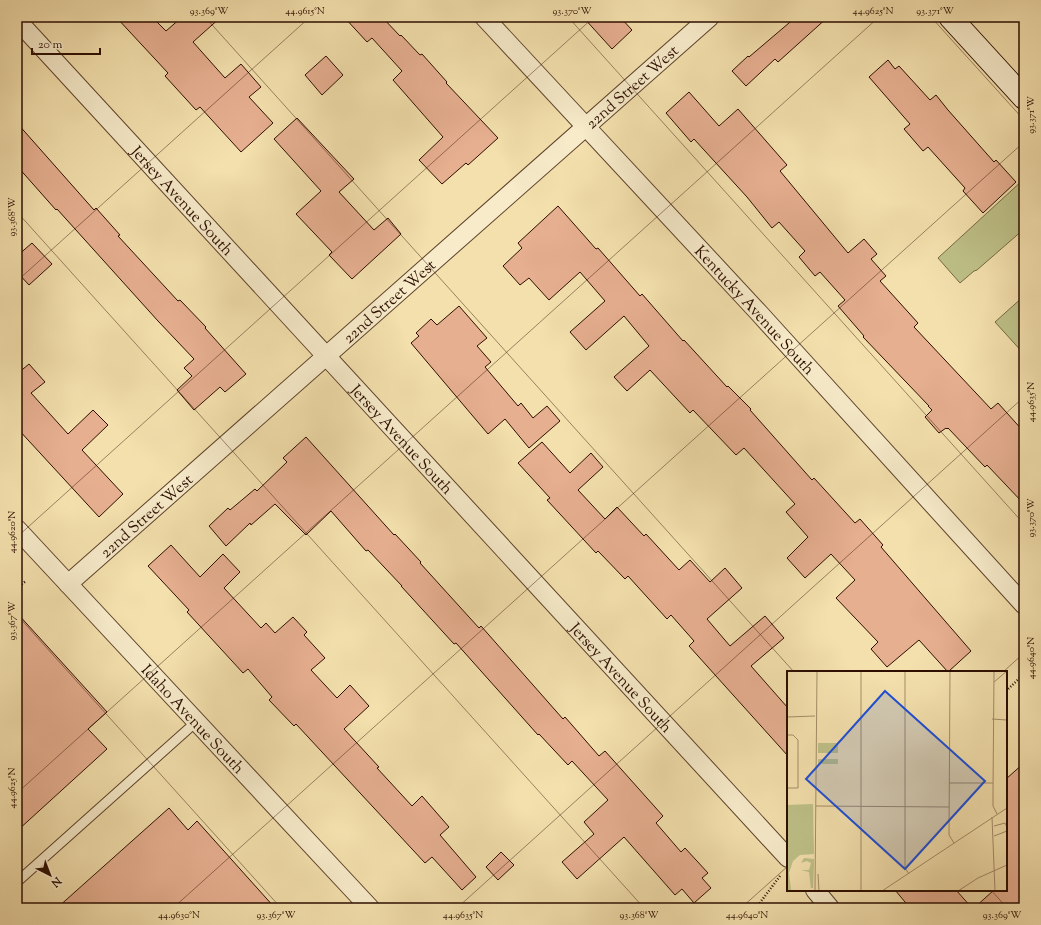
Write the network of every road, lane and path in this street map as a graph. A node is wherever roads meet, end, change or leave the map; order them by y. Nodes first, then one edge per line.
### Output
1 (484, 17) edge
2 (710, 17) edge
3 (950, 17) edge
4 (17, 20) edge
5 (1024, 98) edge
6 (586, 126) junction
7 (326, 357) junction
8 (17, 529) edge
9 (26, 581) dead end
10 (68, 584) junction
11 (17, 588) edge
12 (1024, 605) edge
13 (1024, 674) edge
14 (1007, 690) edge
15 (196, 722) junction
16 (785, 865) edge
17 (17, 882) edge
18 (816, 891) edge
19 (370, 908) edge
20 (756, 908) edge
21 (830, 908) edge

1 - 6 street, Kentucky Avenue South
2 - 6 street, 22nd Street West
3 - 5 main road
4 - 7 street, Jersey Avenue South
6 - 7 street, 22nd Street West
6 - 12 street, Kentucky Avenue South
7 - 10 street, 22nd Street West
7 - 16 street, Jersey Avenue South
8 - 10 street, Idaho Avenue South
9 - 11 path
10 - 15 street, Idaho Avenue South
13 - 14 path
15 - 17 lane
15 - 19 street, Idaho Avenue South
16 - 20 path
18 - 21 street

